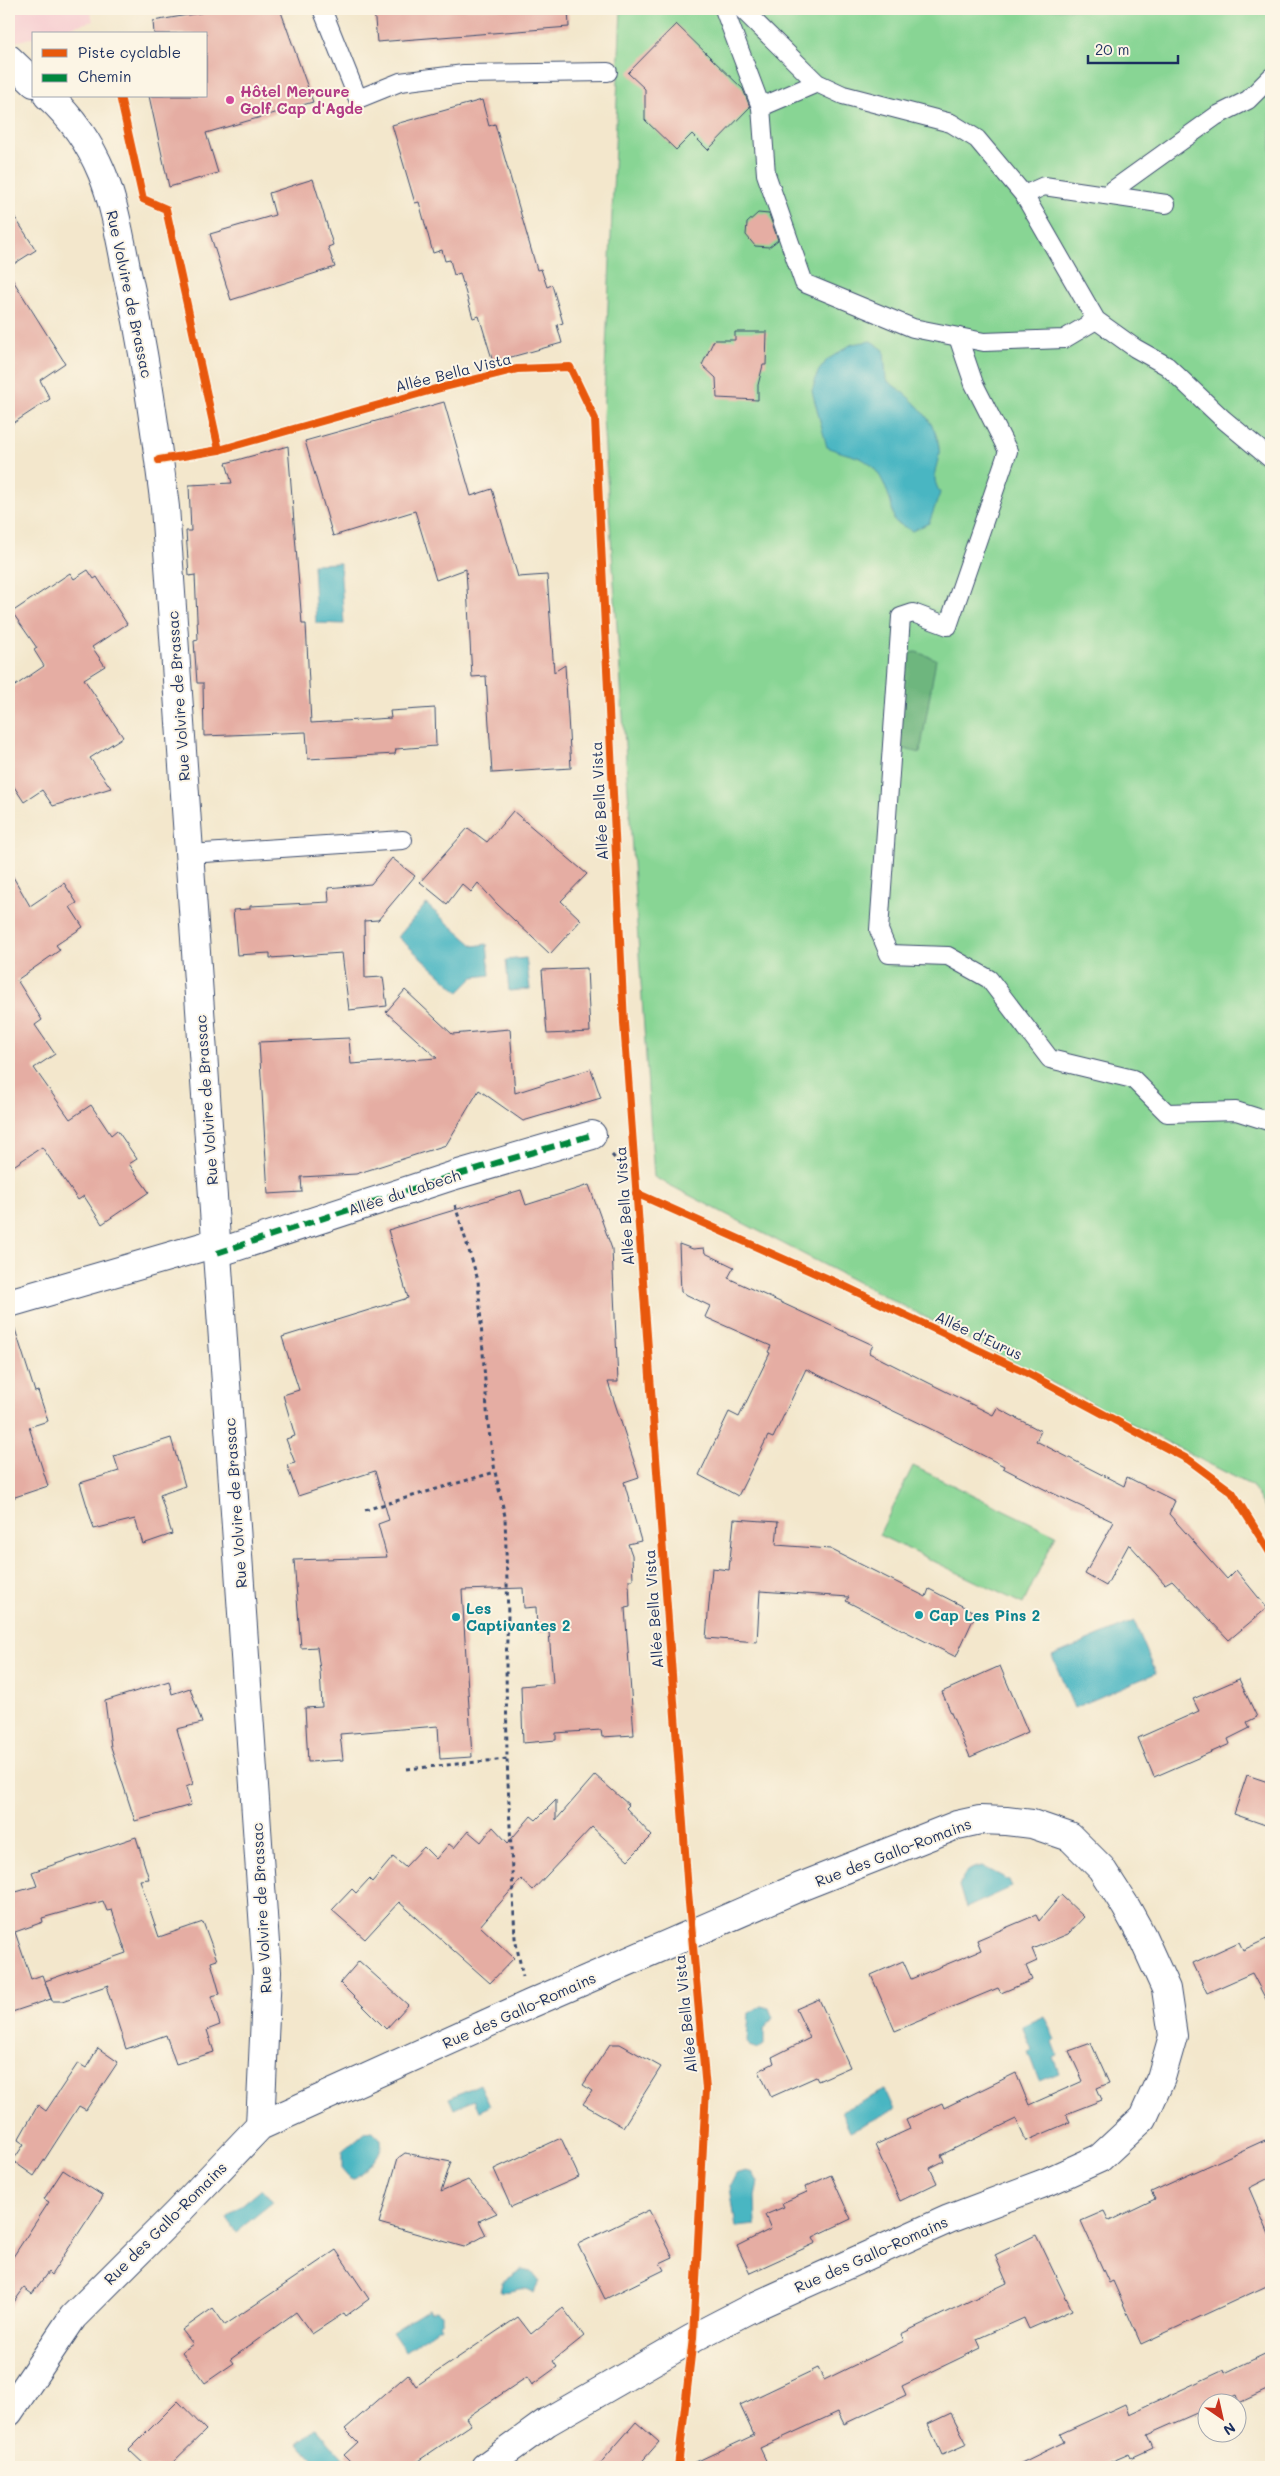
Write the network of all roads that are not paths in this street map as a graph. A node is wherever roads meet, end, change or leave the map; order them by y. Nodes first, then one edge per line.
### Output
1 (322, 9) edge
2 (724, 9) edge
3 (742, 9) edge
4 (9, 59) edge
5 (608, 72) dead end
6 (1271, 77) edge
7 (30, 83) edge
8 (817, 83) junction
9 (49, 98) edge
10 (761, 107) junction
11 (1024, 195) junction
12 (1106, 195) junction
13 (1166, 204) dead end
14 (1096, 320) junction
15 (958, 337) junction
16 (1271, 459) edge
17 (403, 840) dead end
18 (189, 854) junction
19 (1271, 1122) edge
20 (592, 1135) dead end
21 (217, 1248) junction
22 (9, 1303) edge
23 (260, 2126) junction
24 (9, 2412) edge
25 (485, 2467) edge

1 - 5 lane
2 - 10 lane
3 - 8 lane
4 - 7 street, Rue Volvire de Brassac
6 - 12 lane
8 - 10 lane
8 - 11 lane
9 - 18 street, Rue Volvire de Brassac
10 - 15 lane
11 - 12 lane
11 - 14 lane
12 - 13 lane
14 - 15 lane
14 - 16 lane
15 - 19 lane
17 - 18 lane
18 - 21 street, Rue Volvire de Brassac
20 - 21 street, Allée du Labech
21 - 22 street, Allée du Labech
21 - 23 street, Rue Volvire de Brassac
23 - 24 street, Rue des Gallo-Romains
23 - 25 street, Rue des Gallo-Romains

